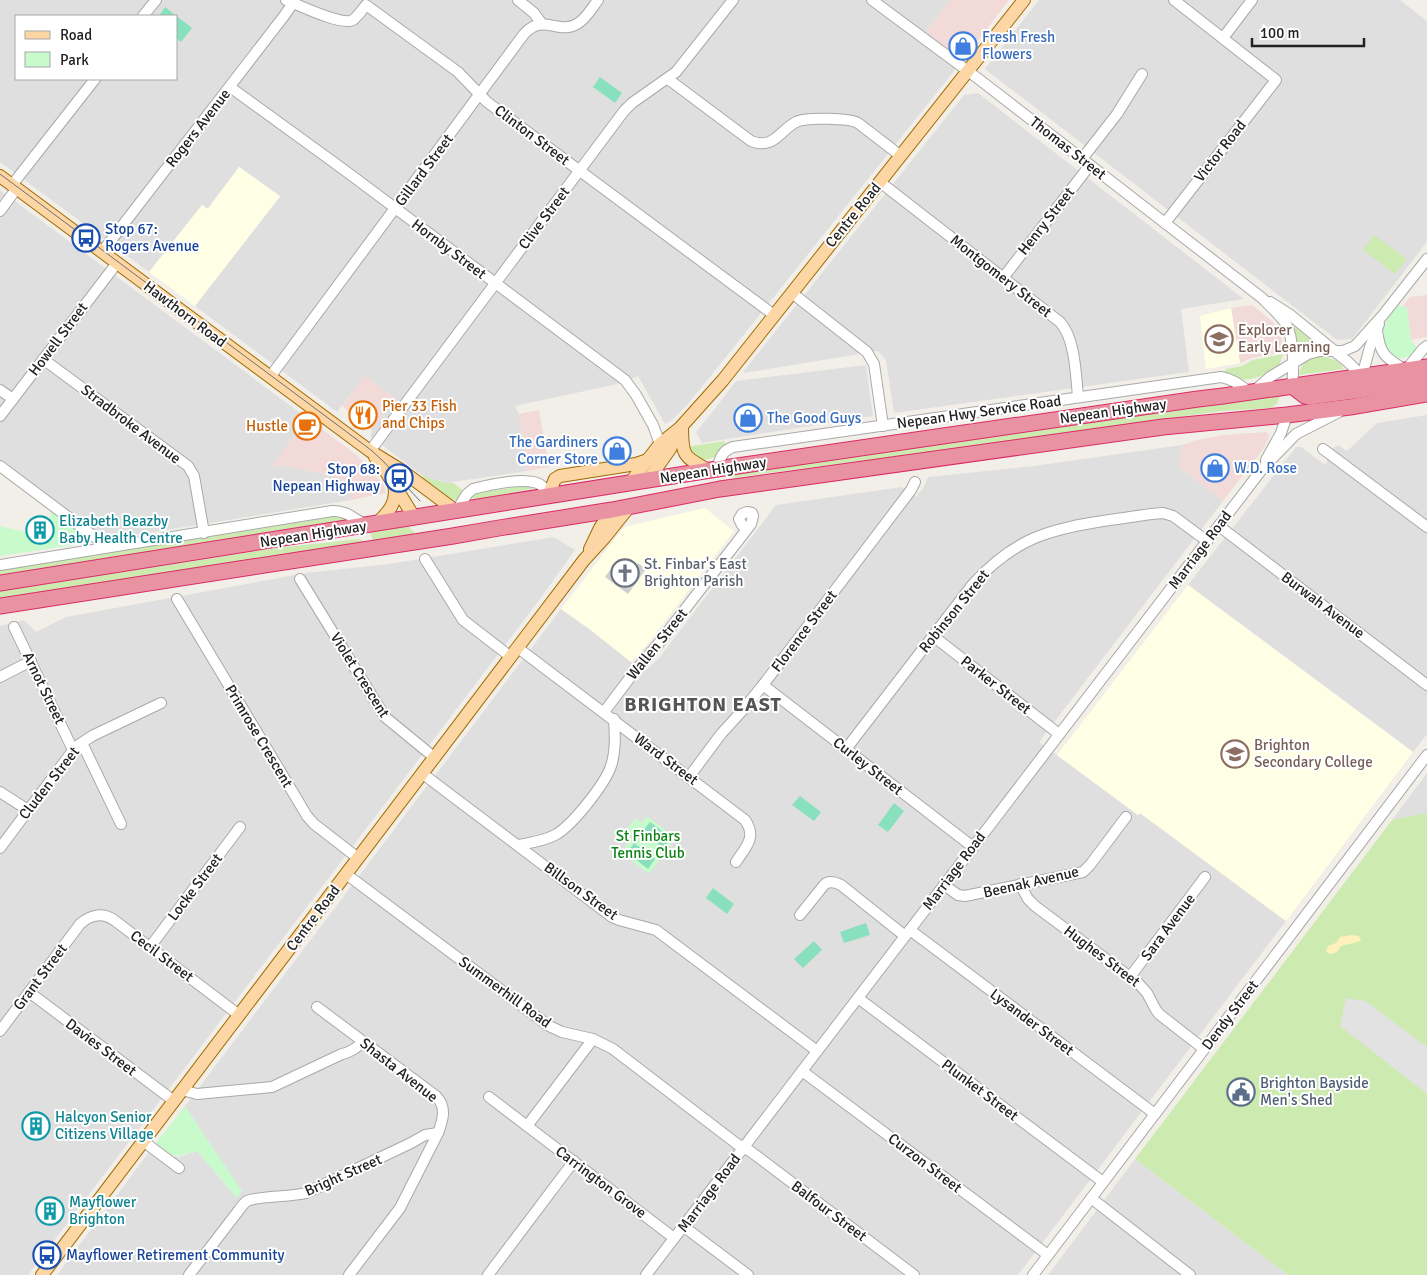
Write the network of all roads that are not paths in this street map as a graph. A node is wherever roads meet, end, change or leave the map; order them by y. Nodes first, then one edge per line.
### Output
1 (156, 0) edge
2 (518, 0) edge
3 (598, 0) edge
4 (733, 0) edge
5 (872, 0) edge
6 (1024, 0) edge
7 (1174, 0) edge
8 (1252, 0) edge
9 (289, 1) edge
10 (368, 2) edge
11 (144, 15) edge
12 (542, 24) junction
13 (1223, 38) junction
14 (968, 72) junction
15 (1142, 74) dead end
16 (668, 79) junction
17 (90, 80) edge
18 (230, 87) junction
19 (480, 94) junction
20 (901, 156) junction
21 (1086, 162) junction
22 (580, 170) junction
23 (0, 176) edge
24 (880, 182) junction
25 (15, 187) junction
26 (395, 208) junction
27 (0, 211) edge
28 (1165, 222) junction
29 (102, 252) junction
30 (1427, 259) edge
31 (116, 263) junction
32 (1003, 278) junction
33 (496, 283) junction
34 (792, 293) junction
35 (1262, 298) junction
36 (774, 315) junction
37 (1383, 315) junction
38 (1377, 329) junction
39 (1427, 346) edge
40 (1334, 351) junction
41 (44, 359) junction
42 (1293, 362) junction
43 (1427, 367) edge
44 (1406, 374) junction
45 (1362, 376) junction
46 (270, 377) junction
47 (1427, 381) edge
48 (1292, 386) junction
49 (0, 390) edge
50 (1357, 391) junction
51 (1251, 392) junction
52 (1427, 394) edge
53 (1078, 397) junction
54 (12, 399) junction
55 (1351, 406) junction
56 (1291, 414) junction
57 (0, 416) edge
58 (653, 425) junction
59 (682, 426) junction
60 (883, 426) junction
61 (1288, 442) junction
62 (660, 444) junction
63 (1323, 449) dead end
64 (370, 451) junction
65 (648, 460) junction
66 (0, 466) edge
67 (1263, 468) junction
68 (713, 470) junction
69 (648, 480) junction
70 (915, 482) dead end
71 (630, 483) junction
72 (394, 484) junction
73 (720, 490) junction
74 (547, 496) junction
75 (628, 506) junction
76 (457, 510) junction
77 (612, 510) junction
78 (414, 517) junction
79 (1425, 522) edge
80 (372, 524) junction
81 (1219, 526) junction
82 (344, 529) junction
83 (746, 530) dead end
84 (204, 533) junction
85 (443, 538) junction
86 (1207, 541) junction
87 (105, 548) junction
88 (366, 550) junction
89 (425, 559) dead end
90 (584, 560) junction
91 (0, 565) edge
92 (300, 579) dead end
93 (0, 583) edge
94 (177, 599) dead end
95 (0, 606) edge
96 (14, 627) dead end
97 (933, 636) junction
98 (514, 652) junction
99 (31, 661) junction
100 (0, 677) edge
101 (763, 685) junction
102 (1427, 685) edge
103 (161, 703) dead end
104 (604, 712) junction
105 (614, 720) junction
106 (1059, 734) junction
107 (82, 743) junction
108 (846, 749) junction
109 (73, 750) junction
110 (1427, 755) edge
111 (435, 758) junction
112 (423, 774) junction
113 (689, 777) junction
114 (0, 792) edge
115 (28, 810) junction
116 (1126, 817) dead end
117 (121, 824) dead end
118 (240, 828) dead end
119 (518, 845) junction
120 (973, 847) junction
121 (0, 848) edge
122 (358, 858) junction
123 (736, 862) dead end
124 (346, 874) junction
125 (1205, 877) dead end
126 (1020, 884) junction
127 (944, 885) junction
128 (800, 916) dead end
129 (80, 924) joint
130 (908, 933) junction
131 (150, 946) junction
132 (1130, 977) junction
133 (29, 992) junction
134 (858, 998) junction
135 (317, 1007) dead end
136 (239, 1015) junction
137 (0, 1031) edge
138 (593, 1038) junction
139 (361, 1040) junction
140 (1204, 1048) junction
141 (817, 1052) junction
142 (802, 1070) junction
143 (186, 1085) junction
144 (489, 1097) dead end
145 (174, 1101) junction
146 (1155, 1114) junction
147 (527, 1126) junction
148 (438, 1133) junction
149 (143, 1141) junction
150 (411, 1143) junction
151 (433, 1144) junction
152 (743, 1147) junction
153 (574, 1162) junction
154 (179, 1168) dead end
155 (1103, 1182) junction
156 (1091, 1198) junction
157 (684, 1226) junction
158 (674, 1238) junction
159 (1048, 1255) junction
160 (42, 1275) edge
161 (189, 1275) edge
162 (349, 1275) edge
163 (488, 1275) edge
164 (646, 1275) edge
165 (748, 1275) edge
166 (914, 1275) edge
167 (1033, 1275) edge
168 (1190, 1275) edge

1 - 11 street
2 - 12 street
3 - 12 street
4 - 16 street, Clive Street
5 - 14 street, Thomas Street
6 - 14 main road, Centre Road
7 - 13 street
8 - 13 street
9 - 10 street, Clinton Street
9 - 18 street, Rogers Avenue
10 - 19 street, Clinton Street
12 - 19 street, Gillard Street
13 - 28 street, Victor Road
14 - 20 main road, Centre Road
14 - 21 street, Thomas Street
15 - 21 street, Henry Street
16 - 20 street
16 - 22 street, Clive Street
17 - 25 street
18 - 26 street, Hornby Street
18 - 29 street, Rogers Avenue
19 - 22 street, Clinton Street
19 - 26 street, Gillard Street
20 - 24 main road, Centre Road
21 - 28 street, Thomas Street
21 - 32 street, Henry Street
22 - 33 street, Clive Street
22 - 36 street, Clinton Street
23 - 25 main road, Hawthorn Road
24 - 32 street, Montgomery Street
24 - 34 main road, Centre Road
25 - 27 street
25 - 29 main road, Hawthorn Road
26 - 33 street, Hornby Street
26 - 46 street, Gillard Street
28 - 35 street, Thomas Street
29 - 31 main road, Hawthorn Road
30 - 37 street
31 - 41 street, Howell Street
31 - 46 main road, Hawthorn Road
32 - 53 street, Montgomery Street
33 - 58 street, Hornby Street
33 - 64 street, Clive Street
34 - 36 main road, Centre Road
34 - 60 street
35 - 40 street, Thomas Street
35 - 42 street, Thomas Street
36 - 59 main road, Centre Road
37 - 38 street
37 - 40 street
38 - 44 street
38 - 45 street
39 - 44 street
40 - 42 street
40 - 45 street, Thomas Street
41 - 54 street, Howell Street
41 - 84 street, Stradbroke Avenue
42 - 48 street, Thomas Street
42 - 51 street
43 - 44 highway, Nepean Highway
44 - 45 highway, Nepean Highway
44 - 47 highway
44 - 50 highway
45 - 48 highway, Nepean Highway
45 - 50 highway
46 - 64 main road, Hawthorn Road
48 - 50 highway
48 - 51 highway, Nepean Highway
48 - 56 highway
49 - 54 street
50 - 55 highway
51 - 53 street, Nepean Hwy Service Road
51 - 68 highway, Nepean Highway
52 - 55 highway, Nepean Highway
53 - 60 street, Nepean Hwy Service Road
54 - 57 street, Howell Street
55 - 56 highway, Nepean Highway
55 - 61 street, Marriage Road
56 - 61 street
56 - 67 street, Marriage Road
56 - 73 highway, Nepean Highway
58 - 59 street
58 - 62 street, Hornby Street
59 - 62 main road, Centre Road
59 - 68 main road
59 - 69 main road, Centre Road
60 - 68 street, Nepean Hwy Service Road
61 - 67 street, Marriage Road
62 - 65 main road, Centre Road
63 - 79 street
64 - 72 main road, Hawthorn Road
64 - 76 main road, Hawthorn Road
65 - 71 main road, Centre Road
65 - 74 main road
66 - 87 street
67 - 81 street, Marriage Road
68 - 69 highway, Nepean Highway
68 - 73 highway
69 - 71 highway, Nepean Highway
69 - 75 highway, Centre Road
70 - 101 street, Florence Street
71 - 74 highway, Nepean Highway
71 - 77 highway, Centre Road
72 - 78 main road, Hawthorn Road
72 - 80 main road
73 - 75 highway, Nepean Highway
74 - 76 highway, Nepean Highway
75 - 77 highway, Nepean Highway
75 - 90 main road, Centre Road
76 - 78 highway, Nepean Highway
77 - 85 highway, Nepean Highway
77 - 90 main road, Centre Road
78 - 80 highway, Nepean Highway
78 - 85 highway
80 - 82 highway, Nepean Highway
80 - 84 street
81 - 86 street, Marriage Road
81 - 102 street, Burwah Avenue
82 - 88 highway
82 - 93 highway, Nepean Highway
83 - 104 street, Wallen Street
84 - 87 street
85 - 88 highway, Nepean Highway
86 - 97 street, Robinson Street
86 - 106 street, Marriage Road
87 - 91 street
88 - 95 highway, Nepean Highway
89 - 98 street, Ward Street
90 - 98 main road, Centre Road
92 - 111 street, Violet Crescent
94 - 122 street, Primrose Crescent
96 - 99 street, Arnot Street
97 - 106 street, Parker Street
97 - 108 street, Robinson Street
98 - 104 street, Ward Street
98 - 111 main road, Centre Road
99 - 100 street
99 - 109 street, Arnot Street
101 - 108 street, Curley Street
101 - 113 street, Florence Street
103 - 107 street, Cluden Street
104 - 105 street, Ward Street
105 - 113 street, Ward Street
105 - 119 street
106 - 120 street, Marriage Road
107 - 109 street, Cluden Street
107 - 117 street
108 - 120 street, Curley Street
109 - 115 street, Cluden Street
110 - 140 street, Dendy Street
111 - 112 main road, Centre Road
112 - 119 street, Billson Street
112 - 122 main road, Centre Road
113 - 123 street, Ward Street
114 - 115 street
115 - 121 street, Cluden Street
116 - 126 street, Beenak Avenue
118 - 131 street, Locke Street
119 - 141 street, Billson Street
120 - 127 street, Marriage Road
122 - 124 main road, Centre Road
124 - 136 main road, Centre Road
124 - 138 street, Summerhill Road
125 - 132 street, Sara Avenue
126 - 127 street, Beenak Avenue
126 - 132 street, Hughes Street
127 - 130 street, Marriage Road
128 - 130 street, Lysander Street
129 - 131 street, Cecil Street
129 - 133 street, Grant Street
130 - 134 street, Marriage Road
130 - 146 street, Lysander Street
131 - 136 street, Cecil Street
132 - 140 street, Hughes Street
133 - 137 street, Grant Street
133 - 145 street, Davies Street
134 - 141 street, Marriage Road
134 - 155 street, Plunket Street
135 - 139 street, Shasta Avenue
136 - 143 main road, Centre Road
138 - 147 street
138 - 152 street, Summerhill Road
139 - 143 street
139 - 148 street, Shasta Avenue
140 - 146 street, Dendy Street
141 - 142 street, Marriage Road
142 - 152 street, Marriage Road
142 - 159 street, Curzon Street
143 - 145 main road, Centre Road
144 - 147 street, Carrington Grove
145 - 149 main road, Centre Road
146 - 155 street, Dendy Street
147 - 153 street, Carrington Grove
148 - 150 street, Bright Street
148 - 151 street, Shasta Avenue
149 - 154 street
149 - 160 main road, Centre Road
150 - 151 street, Bright Street
150 - 161 street, Bright Street
151 - 162 street, Shasta Avenue
152 - 157 street, Marriage Road
152 - 166 street, Balfour Street
153 - 158 street, Carrington Grove
153 - 163 street
155 - 156 street, Dendy Street
156 - 159 street, Dendy Street
156 - 168 street
157 - 158 street, Marriage Road
157 - 165 street
158 - 164 street, Marriage Road
159 - 167 street, Dendy Street

